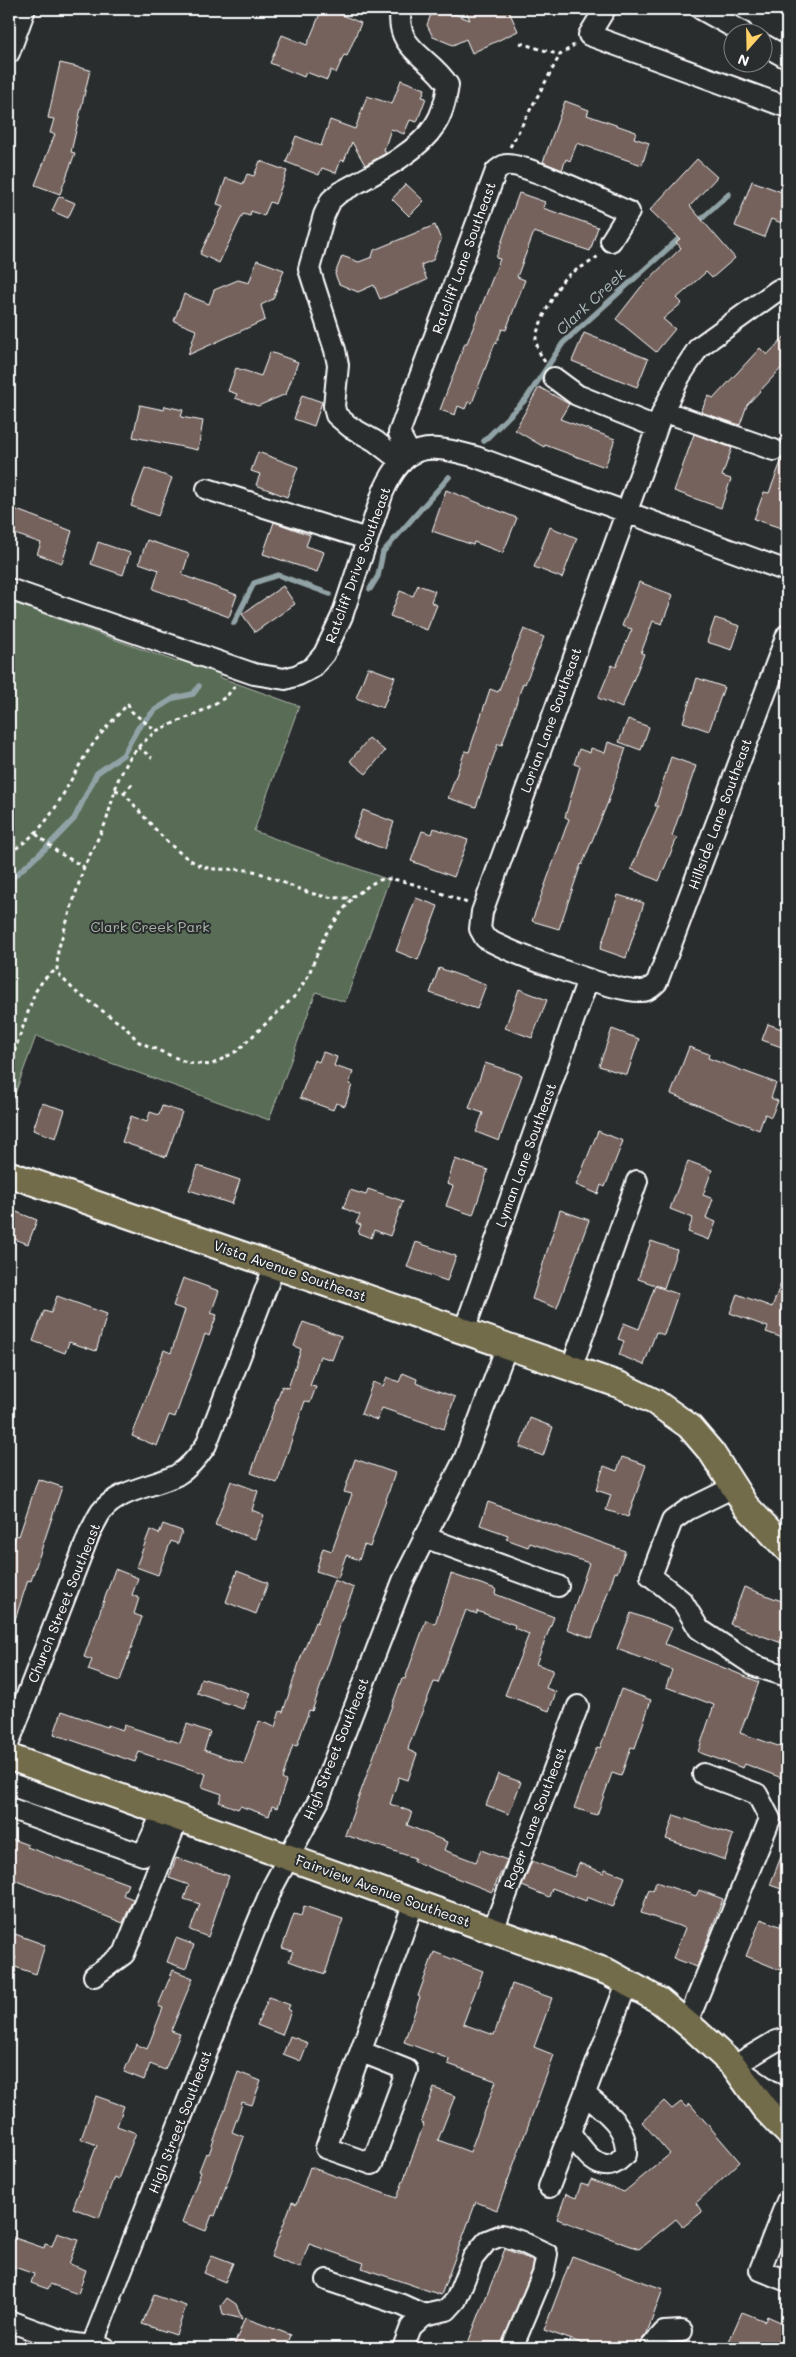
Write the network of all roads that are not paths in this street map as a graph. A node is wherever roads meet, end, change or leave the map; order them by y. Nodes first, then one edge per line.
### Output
1 (25, 9) edge
2 (401, 9) edge
3 (606, 9) edge
4 (701, 9) edge
5 (724, 22) edge
6 (774, 50) edge
7 (9, 53) edge
8 (787, 58) edge
9 (787, 107) edge
10 (611, 240) road end
11 (778, 290) dead end
12 (554, 378) dead end
13 (660, 419) junction
14 (774, 450) dead end
15 (406, 458) junction
16 (207, 489) dead end
17 (626, 512) junction
18 (367, 539) junction
19 (787, 571) edge
20 (9, 589) edge
21 (787, 635) edge
22 (588, 979) junction
23 (9, 1174) edge
24 (637, 1181) dead end
25 (274, 1265) junction
26 (464, 1331) junction
27 (507, 1346) junction
28 (571, 1369) junction
29 (734, 1487) junction
30 (424, 1537) junction
31 (787, 1549) edge
32 (558, 1586) dead end
33 (787, 1676) edge
34 (578, 1706) dead end
35 (9, 1742) edge
36 (9, 1757) edge
37 (703, 1774) dead end
38 (9, 1808) edge
39 (171, 1815) junction
40 (289, 1858) junction
41 (414, 1902) junction
42 (493, 1930) junction
43 (94, 1976) dead end
44 (627, 1983) junction
45 (687, 2023) junction
46 (787, 2038) edge
47 (362, 2052) junction
48 (734, 2066) junction
49 (585, 2094) junction
50 (787, 2102) edge
51 (787, 2132) edge
52 (570, 2133) junction
53 (549, 2188) dead end
54 (787, 2201) edge
55 (328, 2280) dead end
56 (787, 2281) edge
57 (424, 2315) junction
58 (9, 2321) edge
59 (682, 2331) dead end
60 (96, 2347) edge
61 (404, 2348) edge
62 (512, 2348) edge
63 (650, 2348) edge

1 - 7 street
2 - 15 street
3 - 9 street
4 - 5 street
6 - 8 street
10 - 15 street, Ratcliff Lane Southeast
11 - 13 street, Lorian Lane Southeast
12 - 13 street
13 - 14 street
13 - 17 street, Lorian Lane Southeast
15 - 17 street
15 - 18 street, Ratcliff Drive Southeast
16 - 18 street
17 - 19 street
17 - 22 street, Lorian Lane Southeast
18 - 20 street, Ratcliff Drive Southeast
21 - 22 street, Hillside Lane Southeast
22 - 26 street, Lyman Lane Southeast
23 - 25 main road, Vista Avenue Southeast
24 - 28 street
25 - 26 main road, Vista Avenue Southeast
25 - 35 street, Church Street Southeast
26 - 27 main road, Vista Avenue Southeast
27 - 28 main road, Vista Avenue Southeast
27 - 30 street, High Street Southeast
28 - 29 main road, Vista Avenue Southeast
29 - 31 main road, Vista Avenue Southeast
29 - 33 street
30 - 32 street
30 - 40 street, High Street Southeast
34 - 42 street, Roger Lane Southeast
36 - 39 main road, Fairview Avenue Southeast
37 - 45 street
38 - 39 street
39 - 40 main road, Fairview Avenue Southeast
39 - 43 street
40 - 41 main road, Fairview Avenue Southeast
40 - 60 street, High Street Southeast
41 - 42 main road, Fairview Avenue Southeast
41 - 47 street
42 - 44 main road, Fairview Avenue Southeast
44 - 45 main road, Fairview Avenue Southeast
44 - 49 street
45 - 48 main road, Fairview Avenue Southeast
46 - 48 street
47 - 47 street
48 - 50 street, Fairview Avenue Southeast
48 - 51 main road, Fairview Avenue Southeast
49 - 52 street
49 - 52 street
52 - 53 street
54 - 56 street
55 - 57 street
57 - 61 street
57 - 62 street
58 - 60 street
59 - 63 street

